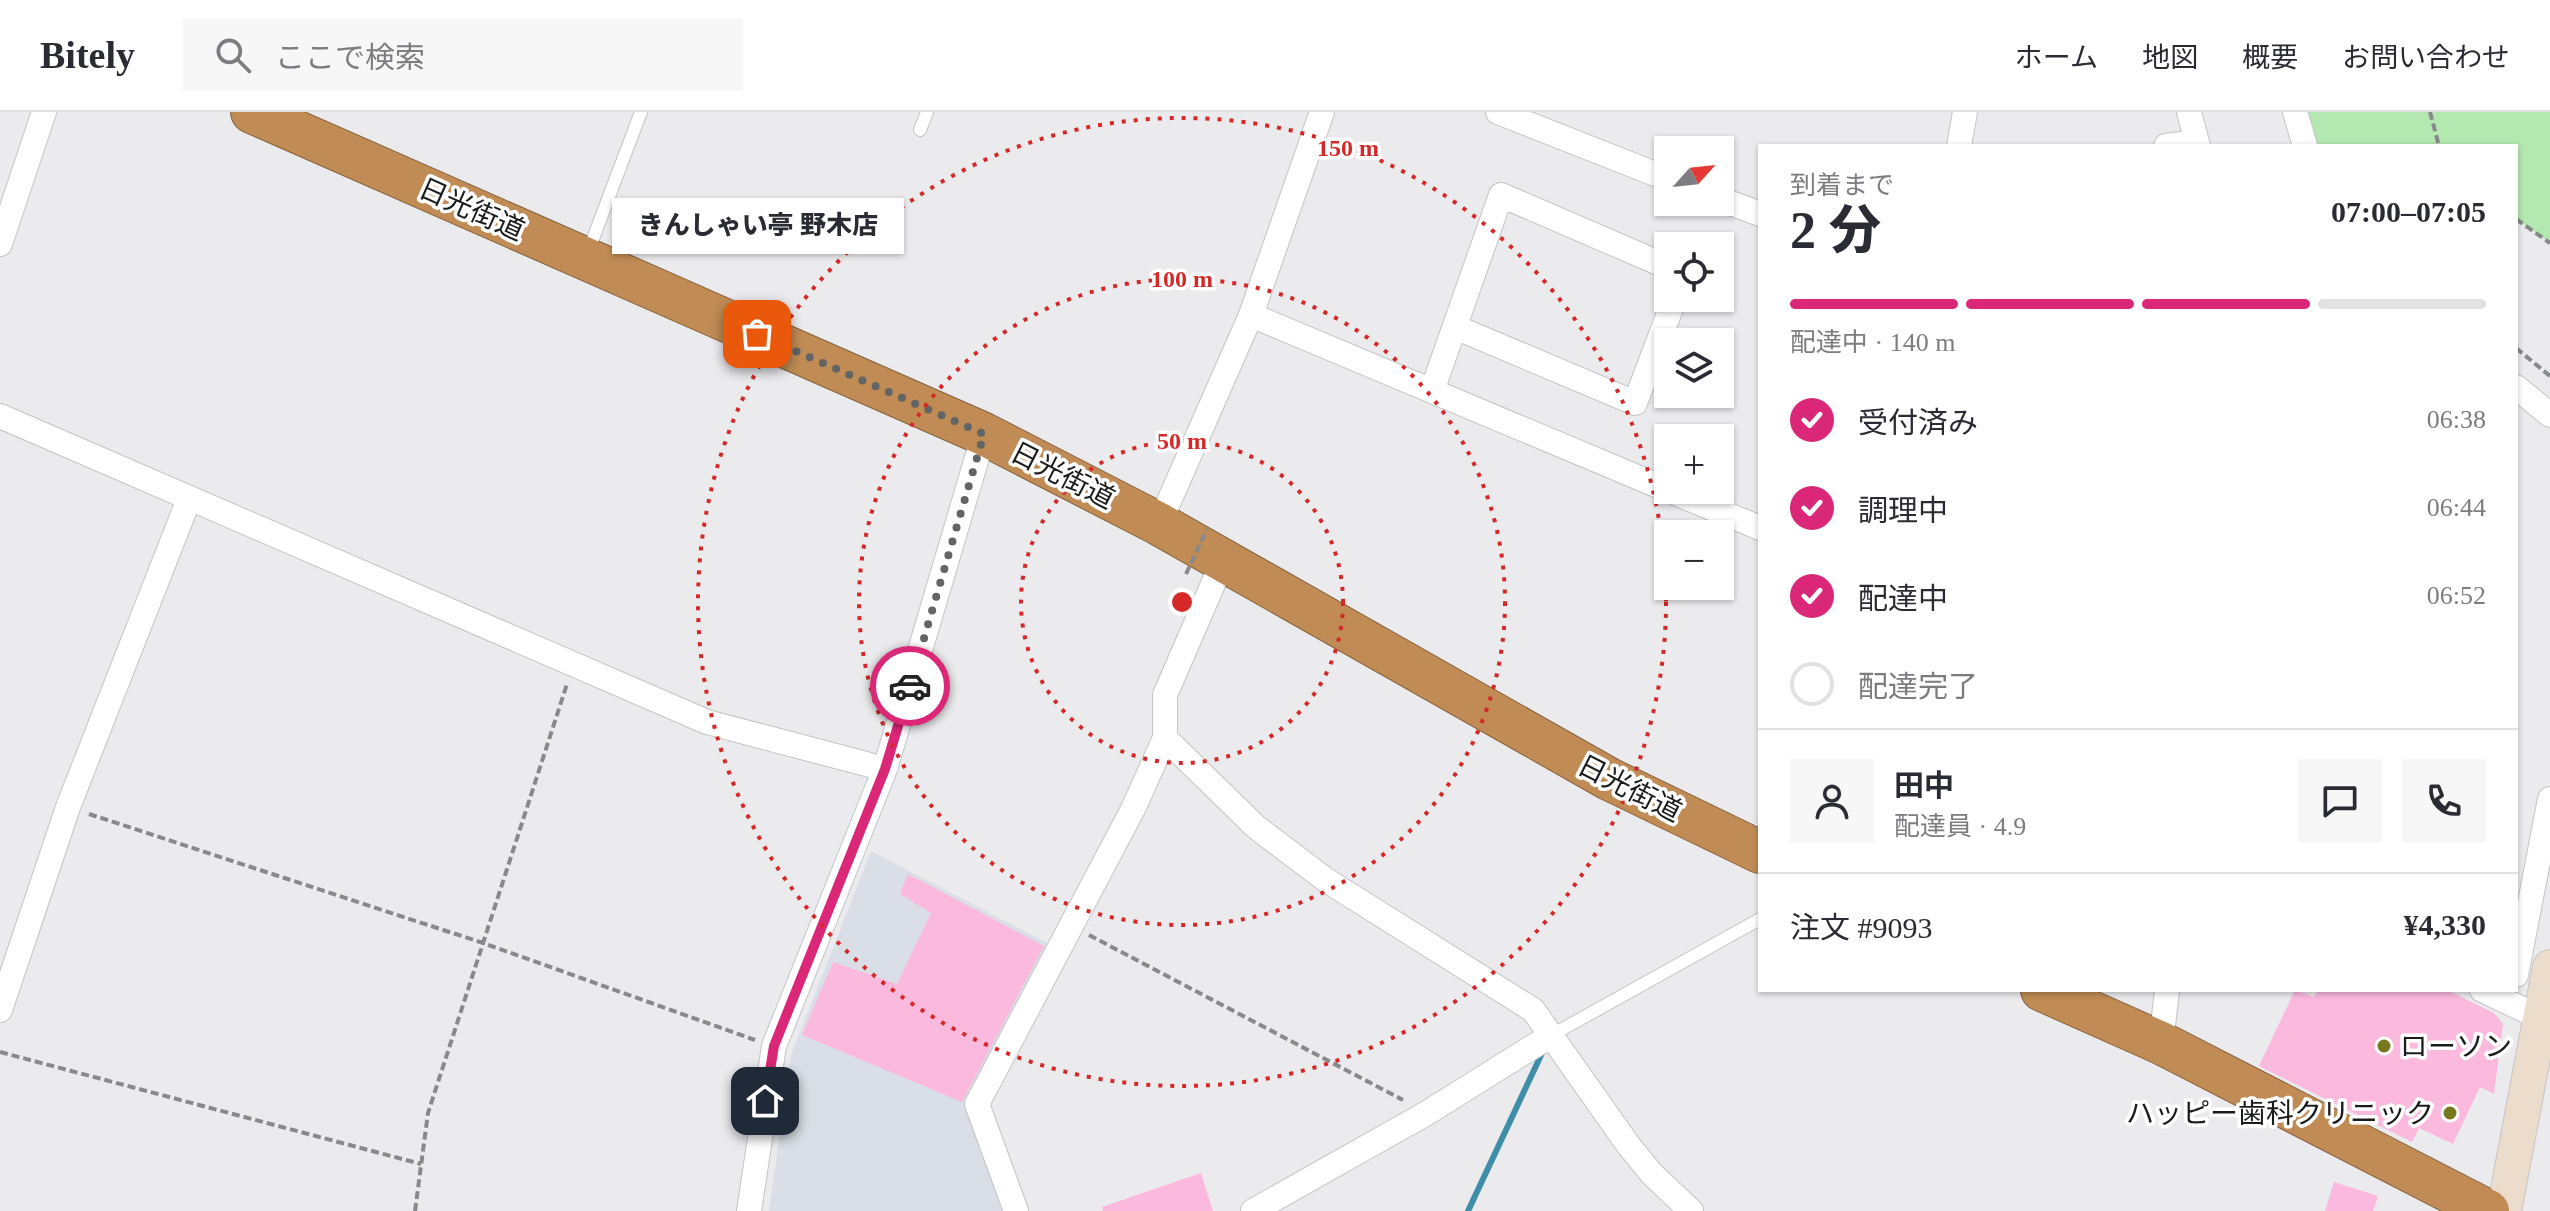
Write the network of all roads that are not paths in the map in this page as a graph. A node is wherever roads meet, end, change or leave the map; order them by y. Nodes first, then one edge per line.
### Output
1 (44, 112) edge
2 (252, 112) edge
3 (641, 112) edge
4 (927, 112) edge
5 (1322, 112) edge
6 (1498, 112) edge
7 (1965, 112) edge
8 (2189, 112) edge
9 (2295, 112) edge
10 (920, 130) dead end
11 (1959, 144) edge
12 (2198, 144) edge
13 (2304, 144) edge
14 (1654, 173) edge
15 (1734, 204) edge
16 (1758, 213) edge
17 (0, 244) edge
18 (586, 259) junction
19 (1654, 261) edge
20 (1670, 312) edge
21 (1251, 315) junction
22 (1455, 327) junction
23 (2518, 389) edge
24 (1432, 391) junction
25 (2550, 415) edge
26 (0, 416) edge
27 (984, 434) junction
28 (1654, 484) edge
29 (189, 499) junction
30 (1702, 504) edge
31 (1159, 524) junction
32 (1758, 527) edge
33 (1205, 554) junction
34 (1165, 738) junction
35 (885, 769) junction
36 (2550, 799) edge
37 (1758, 851) edge
38 (1758, 920) edge
39 (2518, 965) edge
40 (2550, 967) edge
41 (2046, 992) edge
42 (2167, 992) edge
43 (2487, 992) edge
44 (2529, 1008) edge
45 (0, 1010) edge
46 (1550, 1036) junction
47 (2161, 1043) junction
48 (749, 1211) edge
49 (1016, 1211) edge
50 (1253, 1211) edge
51 (1691, 1211) edge
52 (2488, 1211) edge
53 (2504, 1211) edge

1 - 17 street
2 - 18 highway, 日光街道
3 - 18 lane
4 - 10 lane
5 - 21 street
6 - 14 street
7 - 11 street
8 - 12 street
9 - 13 street
15 - 16 street
18 - 27 highway, 日光街道
19 - 22 street
20 - 22 street
21 - 24 street
21 - 31 street
22 - 24 street
23 - 25 street
24 - 28 street
26 - 29 street
27 - 31 highway, 日光街道
27 - 35 street
29 - 35 street
29 - 45 street
30 - 32 street
31 - 33 highway, 日光街道
33 - 34 street
33 - 37 highway, 日光街道
34 - 46 street
34 - 49 street
35 - 48 street
36 - 39 street
38 - 46 lane
40 - 44 main road
41 - 47 highway
42 - 47 street
43 - 44 street
44 - 53 main road
46 - 50 street
46 - 51 street
47 - 52 highway

